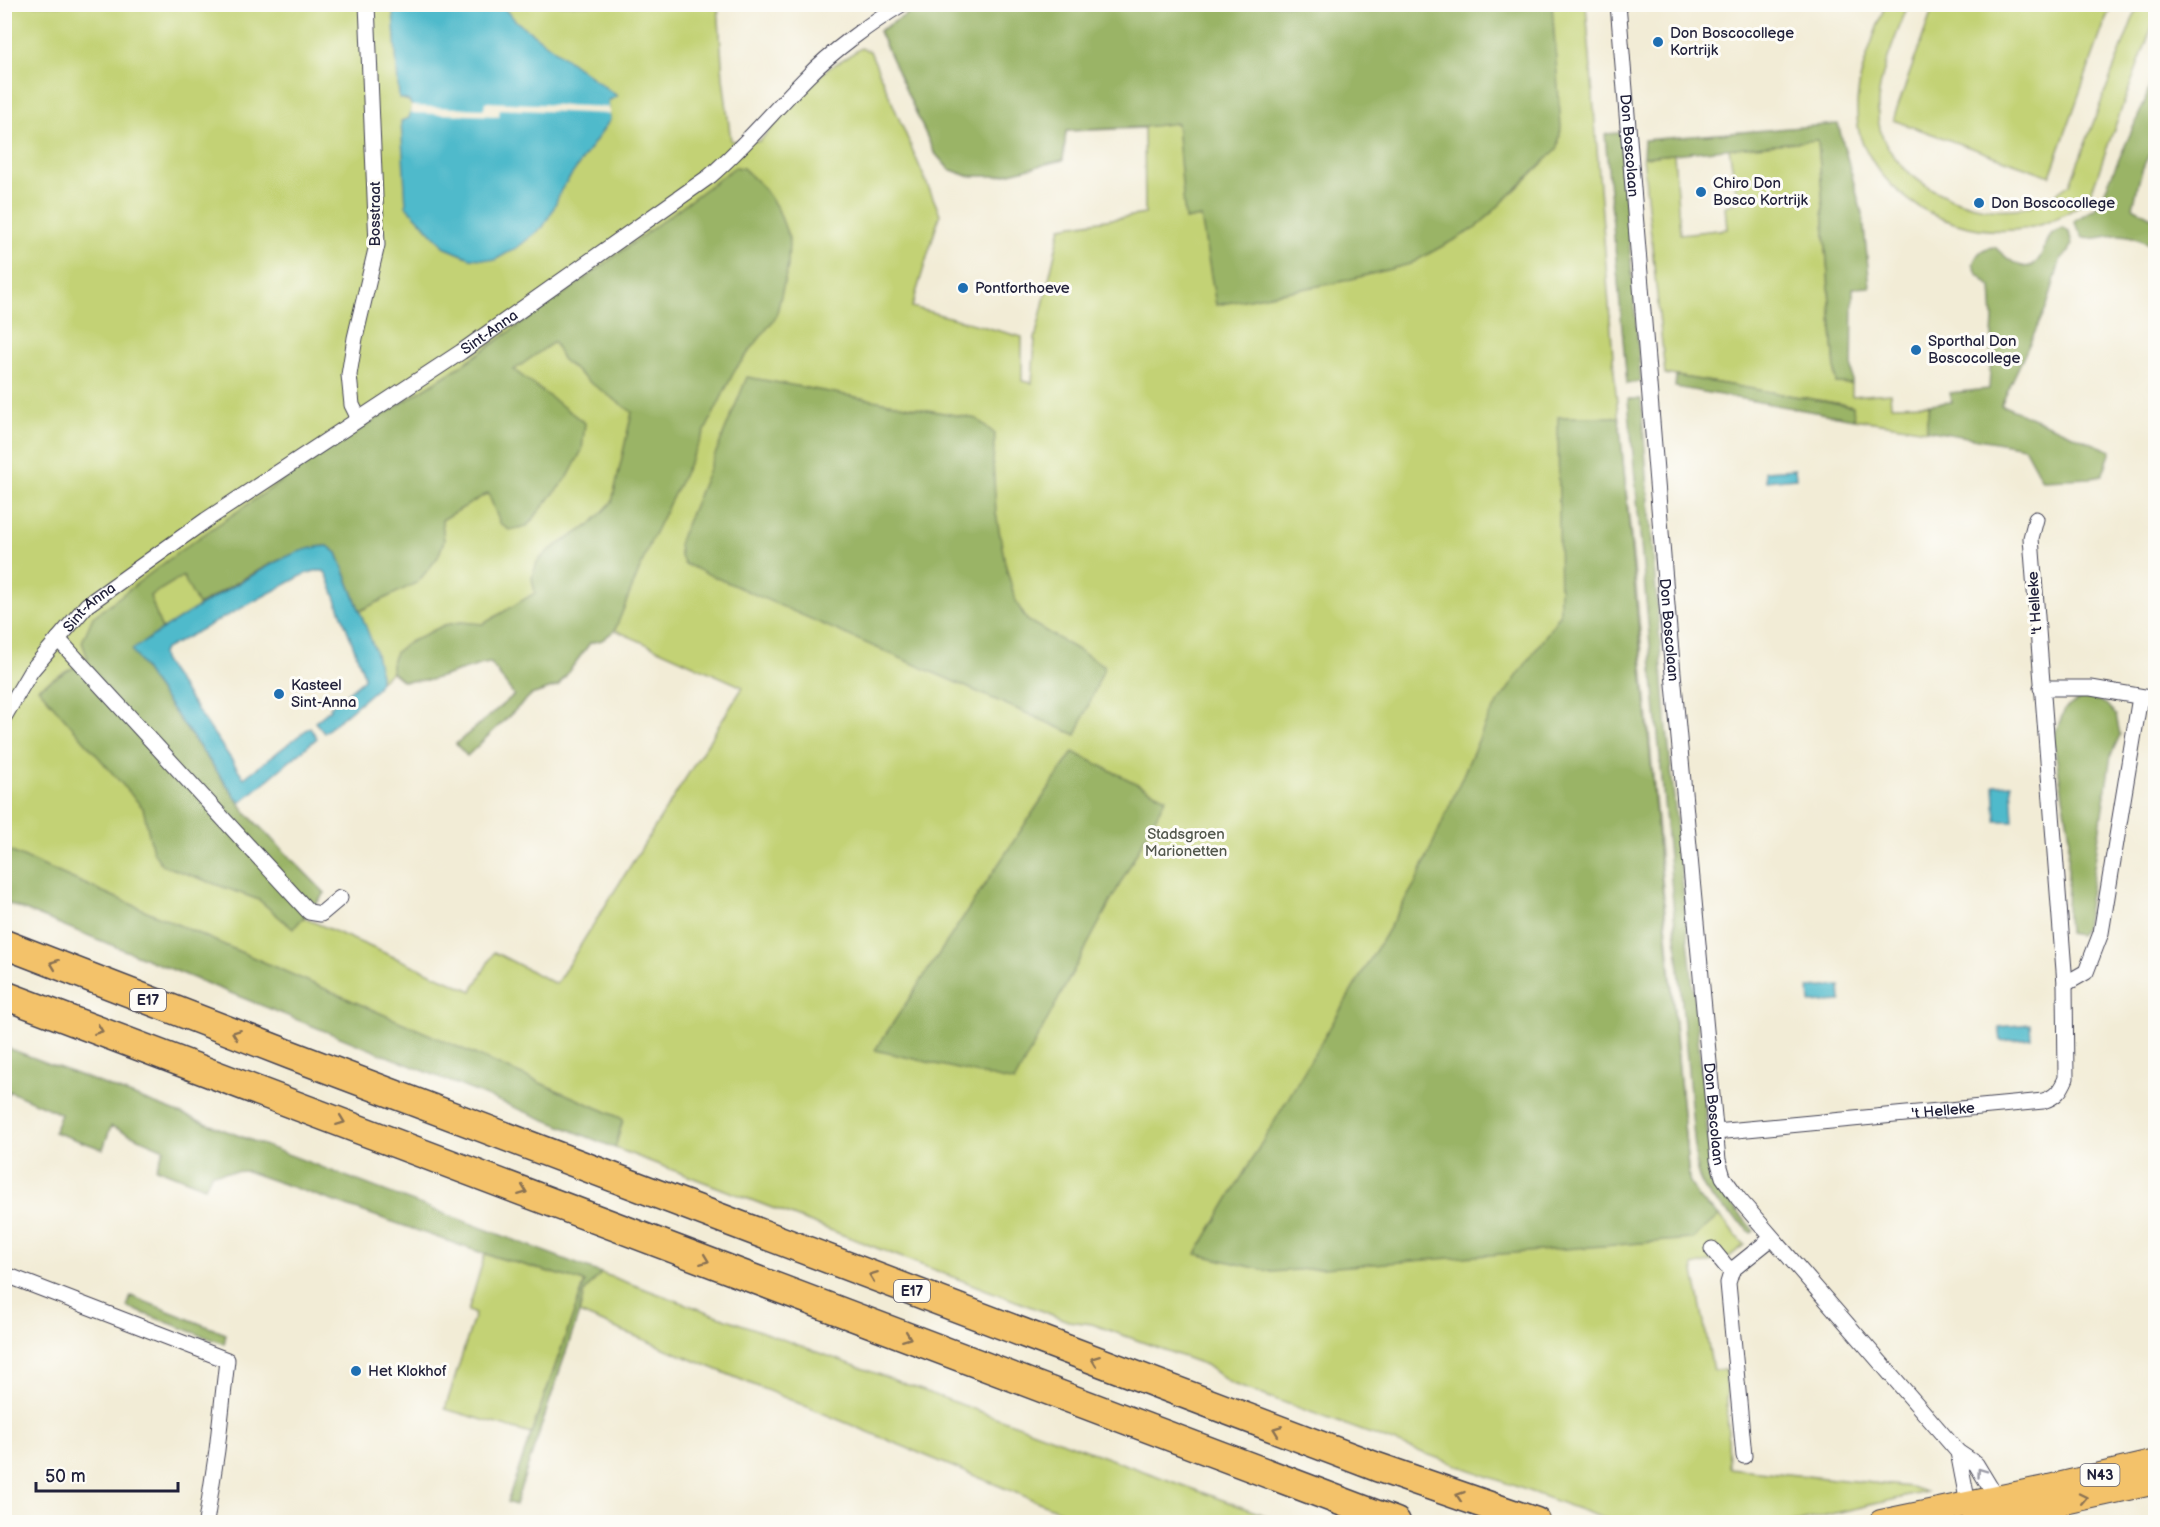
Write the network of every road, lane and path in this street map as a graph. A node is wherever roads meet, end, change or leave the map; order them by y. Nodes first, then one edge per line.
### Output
1 (368, 4) edge
2 (902, 4) edge
3 (1618, 4) edge
4 (359, 419) junction
5 (2037, 519) dead end
6 (58, 639) junction
7 (2041, 688) junction
8 (2140, 697) junction
9 (2156, 699) edge
10 (4, 717) edge
11 (340, 898) dead end
12 (4, 944) edge
13 (2065, 984) junction
14 (4, 995) edge
15 (1716, 1132) junction
16 (1772, 1238) junction
17 (1712, 1249) dead end
18 (1732, 1270) junction
19 (4, 1274) edge
20 (1958, 1452) junction
21 (1744, 1456) dead end
22 (2156, 1462) edge
23 (2156, 1482) edge
24 (1996, 1497) junction
25 (1976, 1516) edge
26 (206, 1522) edge
27 (1396, 1522) edge
28 (1536, 1522) edge
29 (1881, 1522) edge

1 - 4 street, Bosstraat
2 - 4 street, Sint-Anna
3 - 15 street, Don Boscolaan
4 - 6 street, Sint-Anna
5 - 7 street, 't Helleke
6 - 10 street, Sint-Anna
6 - 11 street, Sint-Anna
7 - 8 street
7 - 13 street, 't Helleke
8 - 9 street
8 - 13 street
28 -> 12 highway, E17
13 - 15 street, 't Helleke
14 -> 27 highway
15 - 16 street, Don Boscolaan
16 - 18 street
16 - 20 street, Don Boscolaan
17 - 18 street
18 - 21 street
19 - 26 street
24 -> 20 street, Don Boscolaan
20 - 25 street
22 - 24 main road, N43
25 -> 23 main road, N43
24 - 25 main road, N43
25 - 29 main road, N43

